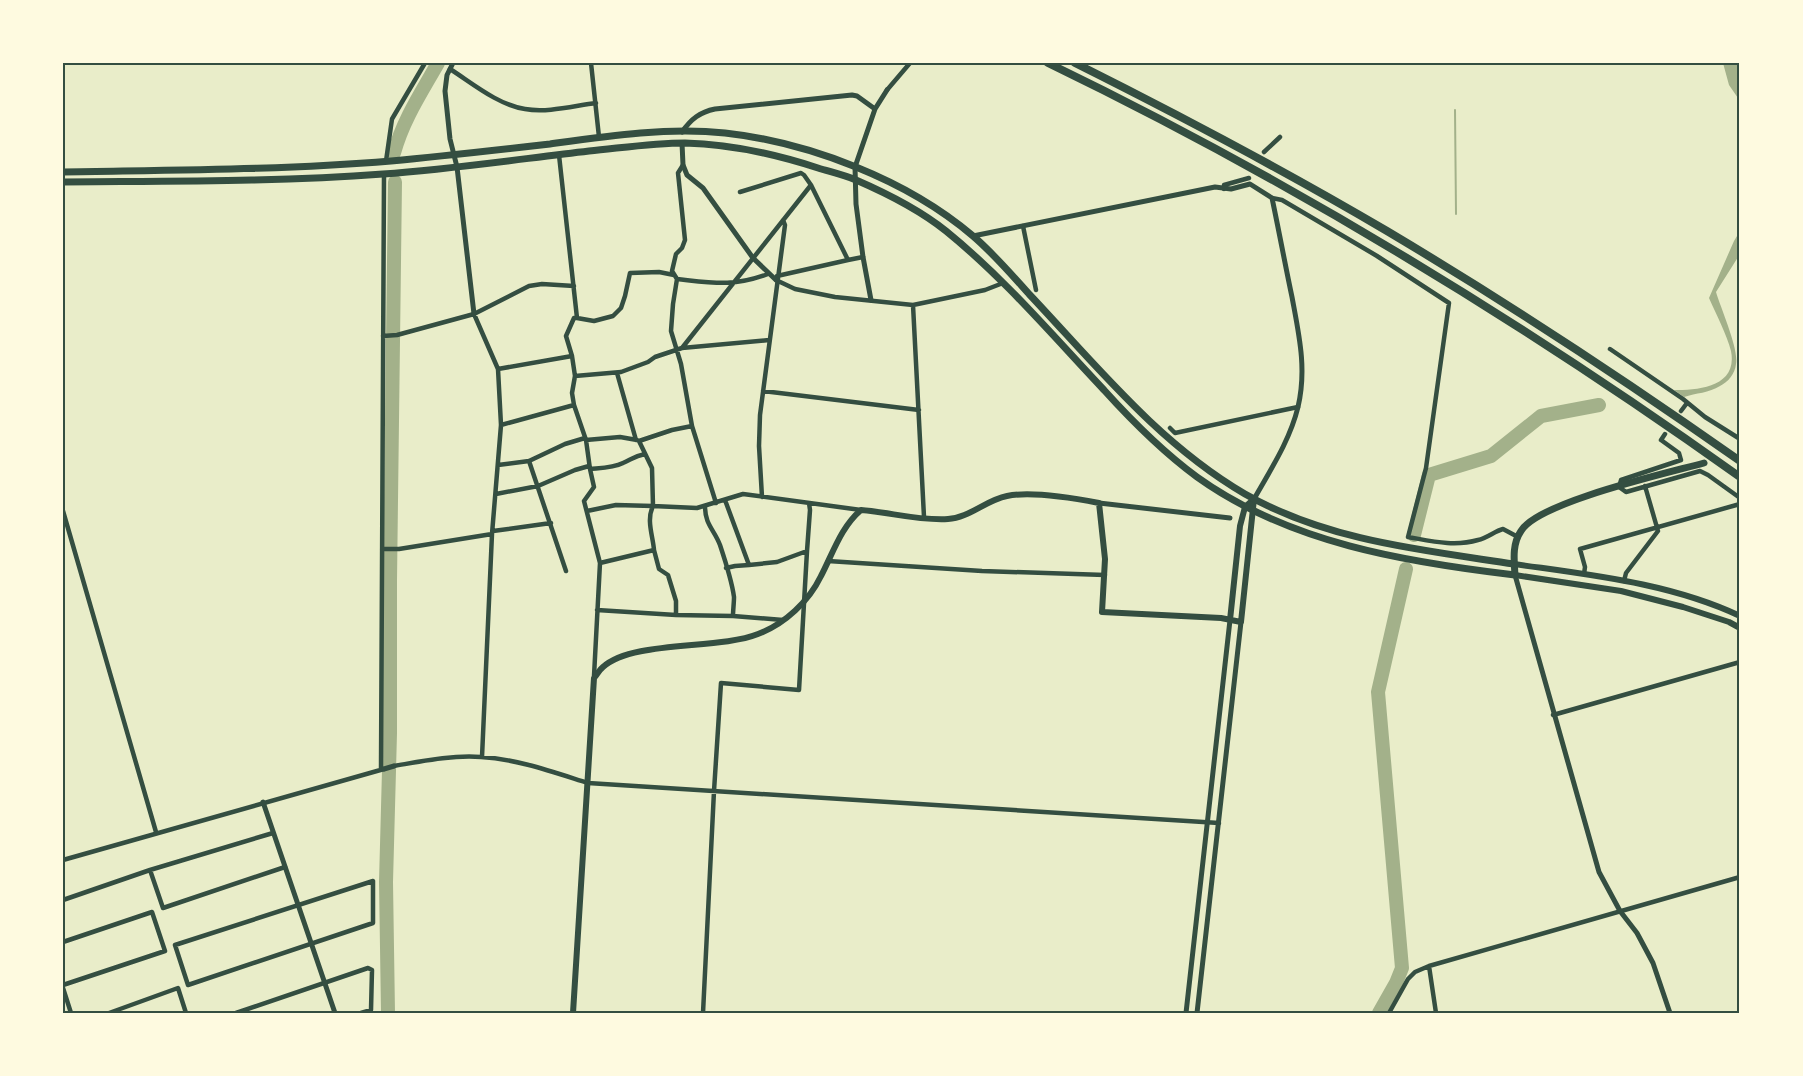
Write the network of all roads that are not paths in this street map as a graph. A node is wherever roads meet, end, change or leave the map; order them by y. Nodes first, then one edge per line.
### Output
1 (425, 63) edge
2 (453, 63) edge
3 (591, 63) edge
4 (910, 63) edge
5 (1076, 63) edge
6 (1050, 64) edge
7 (450, 69) junction
8 (887, 90) joint
9 (596, 103) junction
10 (874, 109) junction
11 (682, 132) junction
12 (599, 137) junction
13 (1280, 137) dead end
14 (682, 143) junction
15 (1264, 152) dead end
16 (453, 155) junction
17 (559, 155) junction
18 (386, 161) junction
19 (683, 165) junction
20 (457, 167) junction
21 (855, 167) junction
22 (63, 172) edge
23 (384, 174) junction
24 (1249, 178) dead end
25 (855, 180) junction
26 (63, 182) edge
27 (812, 185) junction
28 (1224, 190) junction
29 (740, 192) dead end
30 (1272, 198) junction
31 (783, 220) junction
32 (1023, 226) junction
33 (973, 236) junction
34 (863, 257) junction
35 (753, 258) junction
36 (848, 260) junction
37 (768, 274) junction
38 (676, 277) junction
39 (776, 278) junction
40 (1003, 283) junction
41 (732, 284) junction
42 (574, 286) junction
43 (1036, 290) dead end
44 (871, 300) junction
45 (913, 305) junction
46 (474, 314) junction
47 (577, 318) junction
48 (385, 336) junction
49 (769, 340) junction
50 (680, 349) junction
51 (1610, 349) dead end
52 (572, 356) junction
53 (498, 369) junction
54 (617, 373) junction
55 (575, 376) junction
56 (763, 391) junction
57 (1687, 403) junction
58 (574, 405) junction
59 (1298, 407) junction
60 (919, 410) junction
61 (1681, 411) dead end
62 (501, 426) junction
63 (692, 426) junction
64 (1170, 428) dead end
65 (1665, 434) dead end
66 (586, 439) junction
67 (1740, 439) edge
68 (637, 440) junction
69 (645, 454) junction
70 (529, 460) junction
71 (1740, 461) edge
72 (1704, 463) dead end
73 (498, 465) junction
74 (589, 467) junction
75 (1740, 477) edge
76 (538, 486) junction
77 (1645, 486) junction
78 (1619, 487) junction
79 (496, 494) junction
80 (762, 497) junction
81 (1740, 498) edge
82 (1254, 499) junction
83 (725, 500) junction
84 (716, 503) junction
85 (809, 503) junction
86 (1099, 503) junction
87 (1740, 504) edge
88 (653, 506) junction
89 (705, 506) junction
90 (1245, 507) junction
91 (861, 510) junction
92 (1254, 510) junction
93 (63, 511) edge
94 (587, 511) junction
95 (924, 517) junction
96 (1230, 518) dead end
97 (551, 523) junction
98 (1657, 527) junction
99 (492, 533) junction
100 (1518, 537) junction
101 (385, 549) junction
102 (654, 550) junction
103 (807, 551) junction
104 (828, 561) junction
105 (600, 563) junction
106 (1514, 564) junction
107 (749, 565) junction
108 (726, 568) junction
109 (566, 571) dead end
110 (1584, 574) junction
111 (1105, 575) junction
112 (1515, 575) junction
113 (1624, 580) junction
114 (805, 601) junction
115 (597, 610) junction
116 (676, 615) junction
117 (733, 616) junction
118 (1740, 616) edge
119 (783, 620) junction
120 (1230, 620) junction
121 (1241, 622) junction
122 (1740, 628) edge
123 (1740, 662) edge
124 (594, 678) junction
125 (1553, 715) junction
126 (482, 757) junction
127 (394, 766) joint
128 (383, 769) junction
129 (588, 783) junction
130 (714, 791) junction
131 (263, 802) junction
132 (1207, 821) junction
133 (1219, 823) junction
134 (156, 832) junction
135 (273, 833) junction
136 (63, 860) edge
137 (285, 867) junction
138 (150, 870) junction
139 (1740, 877) edge
140 (63, 900) edge
141 (298, 906) junction
142 (1620, 911) junction
143 (63, 942) edge
144 (311, 944) junction
145 (1429, 966) junction
146 (324, 982) junction
147 (63, 987) edge
148 (71, 1013) edge
149 (109, 1013) edge
150 (186, 1013) edge
151 (236, 1013) edge
152 (334, 1013) edge
153 (361, 1013) edge
154 (573, 1013) edge
155 (703, 1013) edge
156 (1186, 1013) edge
157 (1197, 1013) edge
158 (1389, 1013) edge
159 (1436, 1013) edge
160 (1670, 1013) edge

1 - 18 street
2 - 7 street
3 - 9 street
4 - 8 street
5 - 71 highway
6 - 75 highway
7 - 9 street
7 - 16 street
8 - 10 street
9 - 12 street
10 - 11 street
10 - 21 street
11 - 12 main road
11 - 21 main road
12 - 16 main road
13 - 15 street
14 - 17 main road
14 - 19 street
14 - 25 main road
16 - 18 main road
16 - 20 street
17 - 20 main road
17 - 42 street
18 - 22 main road
19 - 35 street
19 - 38 street
20 - 23 main road
20 - 46 street
21 - 25 street
21 - 33 main road
23 - 26 main road
23 - 48 street
24 - 28 street
25 - 34 street
25 - 40 main road
27 - 29 street
27 - 31 street
27 - 36 street
28 - 30 street
28 - 32 street
30 - 59 street
30 - 100 street
31 - 35 street
31 - 39 street
32 - 33 street
32 - 43 street
33 - 82 main road
34 - 36 street
34 - 44 street
35 - 37 street
35 - 41 street
36 - 39 street
37 - 39 street
37 - 41 street
38 - 41 street
38 - 47 street
38 - 50 street
39 - 44 street
39 - 49 street
40 - 45 street
40 - 90 main road
41 - 50 street
42 - 46 street
42 - 47 street
44 - 45 street
45 - 60 street
46 - 48 street
46 - 53 street
47 - 52 street
48 - 101 street
49 - 50 street
49 - 56 street
50 - 54 street
50 - 63 street
51 - 57 street
52 - 53 street
52 - 55 street
53 - 62 street
54 - 55 street
54 - 68 street
55 - 58 street
56 - 60 street
56 - 80 street
57 - 61 street
57 - 67 street
58 - 62 street
58 - 66 street
59 - 64 street
59 - 82 street
60 - 95 street
62 - 73 street
63 - 68 street
63 - 84 street
65 - 78 street
66 - 68 street
66 - 70 street
66 - 74 street
68 - 69 street
69 - 74 street
69 - 88 street
70 - 73 street
70 - 76 street
72 - 78 main road
73 - 79 street
74 - 76 street
74 - 94 street
76 - 79 street
76 - 97 street
77 - 78 street
77 - 81 street
77 - 98 street
78 - 100 main road
79 - 99 street
80 - 83 street
80 - 85 street
82 - 90 main road
82 - 92 main road
82 - 106 main road
83 - 84 street
83 - 107 street
84 - 89 street
85 - 91 street
85 - 103 street
86 - 95 main road
86 - 96 street
86 - 111 main road
87 - 98 street
88 - 89 street
88 - 94 street
88 - 102 street
89 - 108 street
90 - 92 main road
90 - 120 main road
91 - 95 main road
91 - 104 main road
92 - 112 main road
92 - 121 main road
93 - 134 street
94 - 105 street
97 - 99 street
97 - 109 street
98 - 110 street
98 - 113 street
99 - 101 street
99 - 126 street
100 - 106 main road
101 - 128 street
102 - 105 street
102 - 116 street
103 - 107 street
103 - 114 street
104 - 111 street
104 - 114 main road
105 - 115 street
106 - 110 main road
106 - 112 main road
107 - 108 street
108 - 117 street
110 - 113 main road
111 - 120 main road
112 - 122 main road
112 - 125 street
113 - 118 main road
114 - 119 main road
114 - 130 street
115 - 116 street
115 - 124 street
116 - 117 street
117 - 119 street
119 - 124 main road
120 - 121 main road
120 - 132 street
121 - 133 street
123 - 125 street
124 - 129 main road
125 - 142 street
126 - 127 street
126 - 129 street
127 - 128 street
128 - 131 street
129 - 130 street
129 - 154 main road
130 - 132 street
130 - 155 street
131 - 134 street
131 - 135 street
132 - 133 street
132 - 156 street
133 - 157 street
134 - 136 street
135 - 137 street
135 - 138 street
137 - 138 street
137 - 141 street
138 - 140 street
139 - 142 street
141 - 144 street
141 - 144 street
141 - 144 street
142 - 145 street
142 - 160 street
143 - 147 street
144 - 146 street
145 - 158 street
145 - 159 street
146 - 151 street
146 - 152 street
146 - 153 street
147 - 148 street
149 - 150 street

